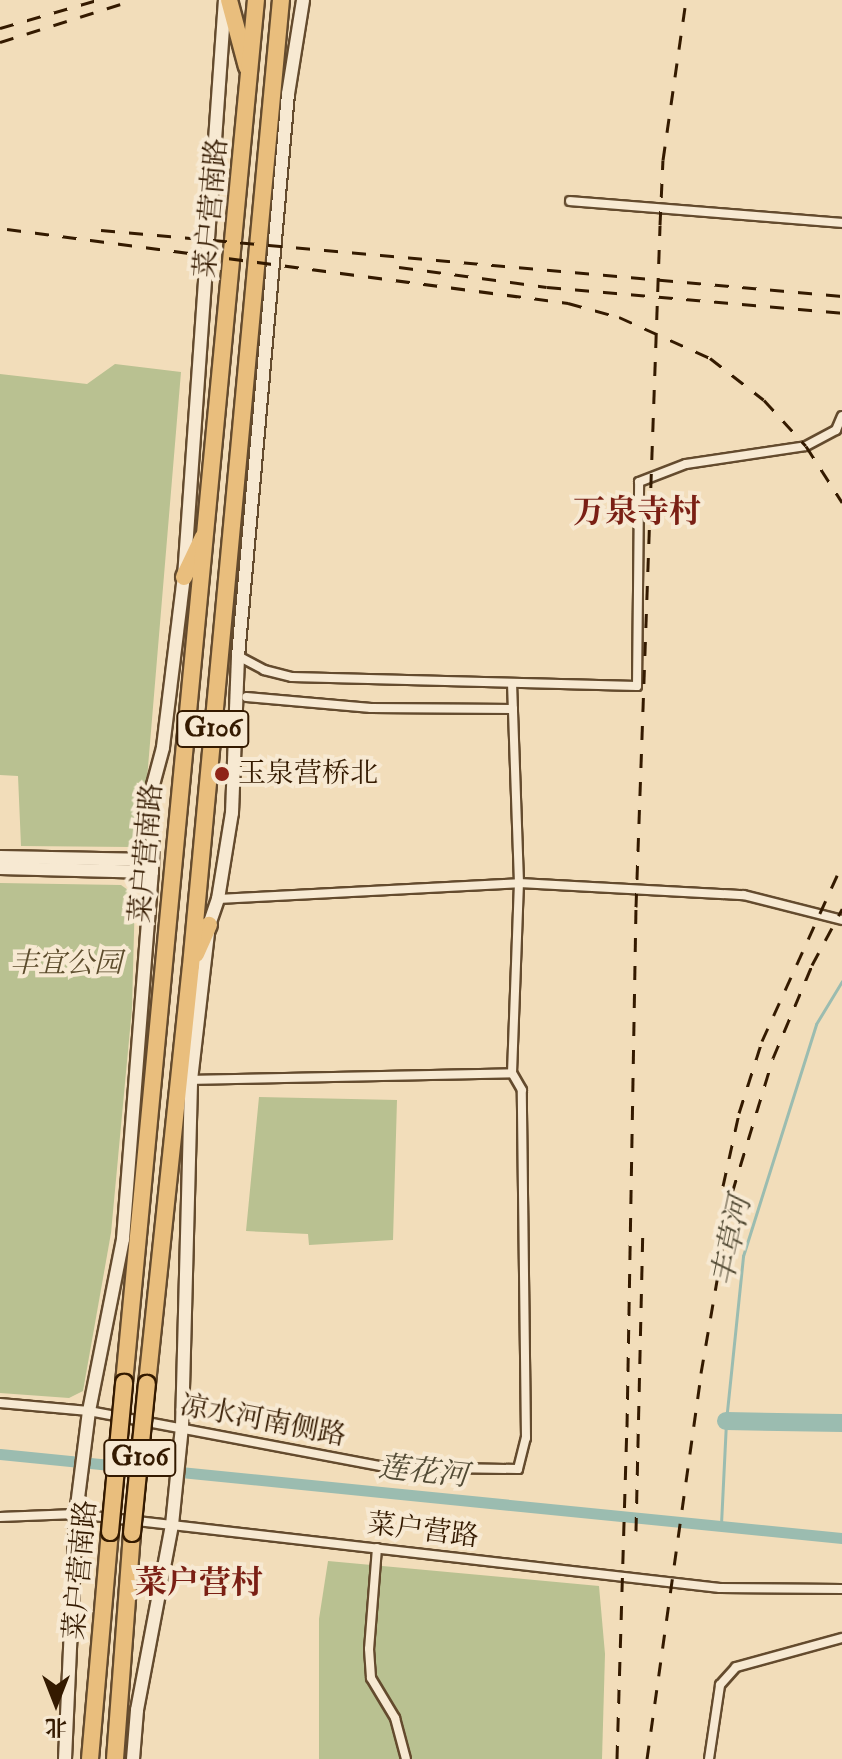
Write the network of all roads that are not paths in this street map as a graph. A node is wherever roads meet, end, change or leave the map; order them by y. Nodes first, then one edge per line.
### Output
1 (227, 0) edge
2 (256, 0) edge
3 (284, 0) edge
4 (303, 0) edge
5 (250, 80) junction
6 (570, 201) dead end
7 (842, 223) edge
8 (842, 416) edge
9 (209, 525) junction
10 (184, 577) junction
11 (238, 656) junction
12 (512, 683) junction
13 (246, 697) dead end
14 (513, 709) junction
15 (0, 857) edge
16 (152, 866) junction
17 (0, 868) edge
18 (519, 883) junction
19 (218, 899) junction
20 (842, 920) edge
21 (209, 925) junction
22 (191, 966) junction
23 (512, 1073) junction
24 (191, 1080) junction
25 (0, 1403) edge
26 (89, 1411) junction
27 (182, 1427) junction
28 (76, 1514) junction
29 (0, 1517) edge
30 (172, 1525) junction
31 (377, 1548) junction
32 (842, 1589) edge
33 (842, 1638) edge
34 (65, 1759) edge
35 (90, 1759) edge
36 (115, 1759) edge
37 (133, 1759) edge
38 (406, 1759) edge
39 (709, 1759) edge

1 - 5 highway
1 - 10 street, 菜户营南路
2 - 5 highway, 菜户营南路 / G106
3 - 22 highway, 菜户营南路 / G106
4 - 11 street
5 - 9 highway, 菜户营南路 / G106
6 - 7 street
8 - 12 street
9 - 10 highway
9 - 35 highway, 菜户营南路 / G106, bridge
10 - 16 street, 菜户营南路
11 - 12 street
11 - 19 street
12 - 14 street
13 - 14 street
14 - 18 street
15 - 16 street
16 - 17 street
16 - 26 street, 菜户营南路
18 - 19 street
18 - 20 street
18 - 23 street
19 - 21 street
21 - 22 highway
21 - 24 street
22 - 36 highway, 菜户营南路 / G106, bridge
23 - 24 street
23 - 27 street, 凉水河南侧路
24 - 27 street
25 - 26 street, 凉水河南侧路
26 - 27 street, 凉水河南侧路
26 - 28 street, 菜户营南路
27 - 30 street
28 - 29 street, 菜户营路
28 - 30 street, 菜户营路
28 - 34 street, 菜户营南路
30 - 31 street, 菜户营路
30 - 37 street
31 - 32 street, 菜户营路
31 - 38 street
33 - 39 street

